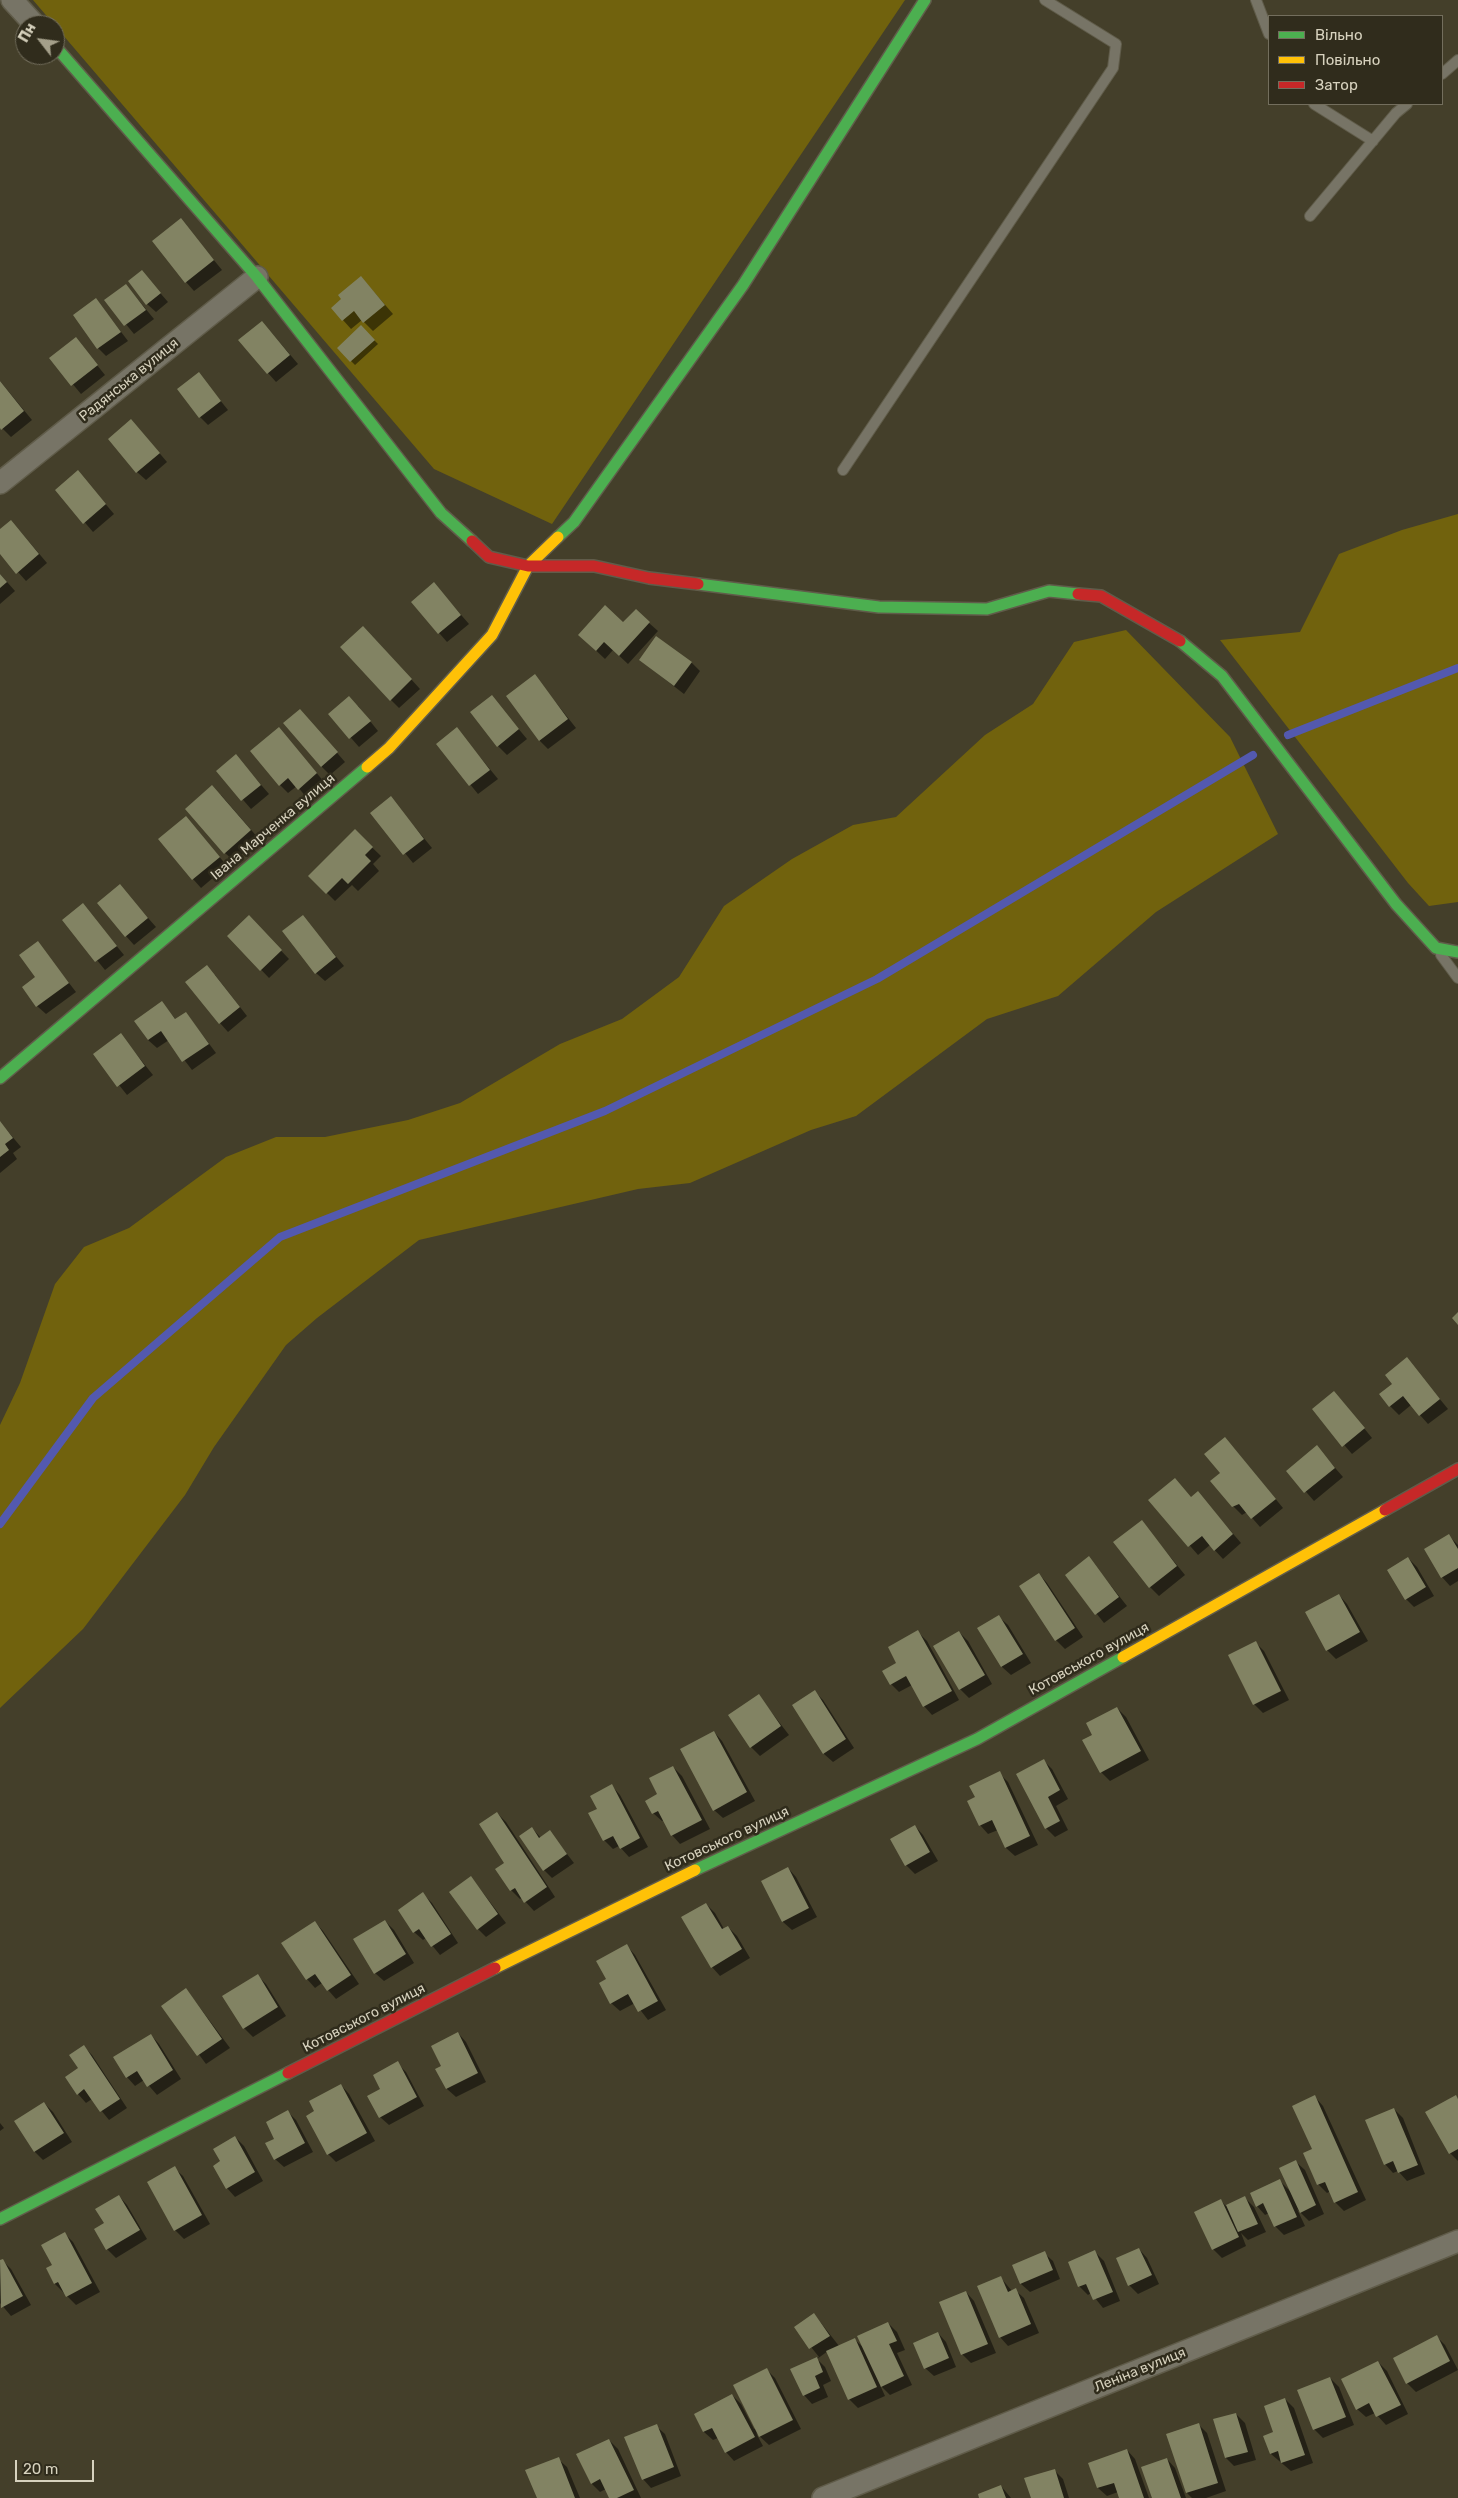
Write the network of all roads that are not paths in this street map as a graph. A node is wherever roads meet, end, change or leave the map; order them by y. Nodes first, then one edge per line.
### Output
1 (12, 0) edge
2 (925, 0) edge
3 (1045, 0) edge
4 (1256, 0) edge
5 (26, 15) edge
6 (1268, 31) edge
7 (65, 57) edge
8 (1458, 60) edge
9 (1443, 73) edge
10 (1316, 105) edge
11 (1406, 105) edge
12 (1373, 141) junction
13 (1310, 216) dead end
14 (257, 277) junction
15 (843, 470) dead end
16 (0, 483) edge
17 (528, 566) junction
18 (1436, 948) junction
19 (1458, 952) edge
20 (1458, 978) edge
21 (0, 1078) edge
22 (1458, 1469) edge
23 (0, 2219) edge
24 (1458, 2241) edge
25 (823, 2498) edge

1 - 5 street
2 - 17 street, Івана Марченка вулиця
3 - 15 lane
4 - 6 lane
7 - 14 street
8 - 9 lane
10 - 12 lane
11 - 12 lane
12 - 13 lane
14 - 16 street, Радянська вулиця
14 - 17 street
17 - 18 street
17 - 21 street, Івана Марченка вулиця
18 - 19 street
18 - 20 lane
22 - 23 street, Котовського вулиця
24 - 25 street, Леніна вулиця

